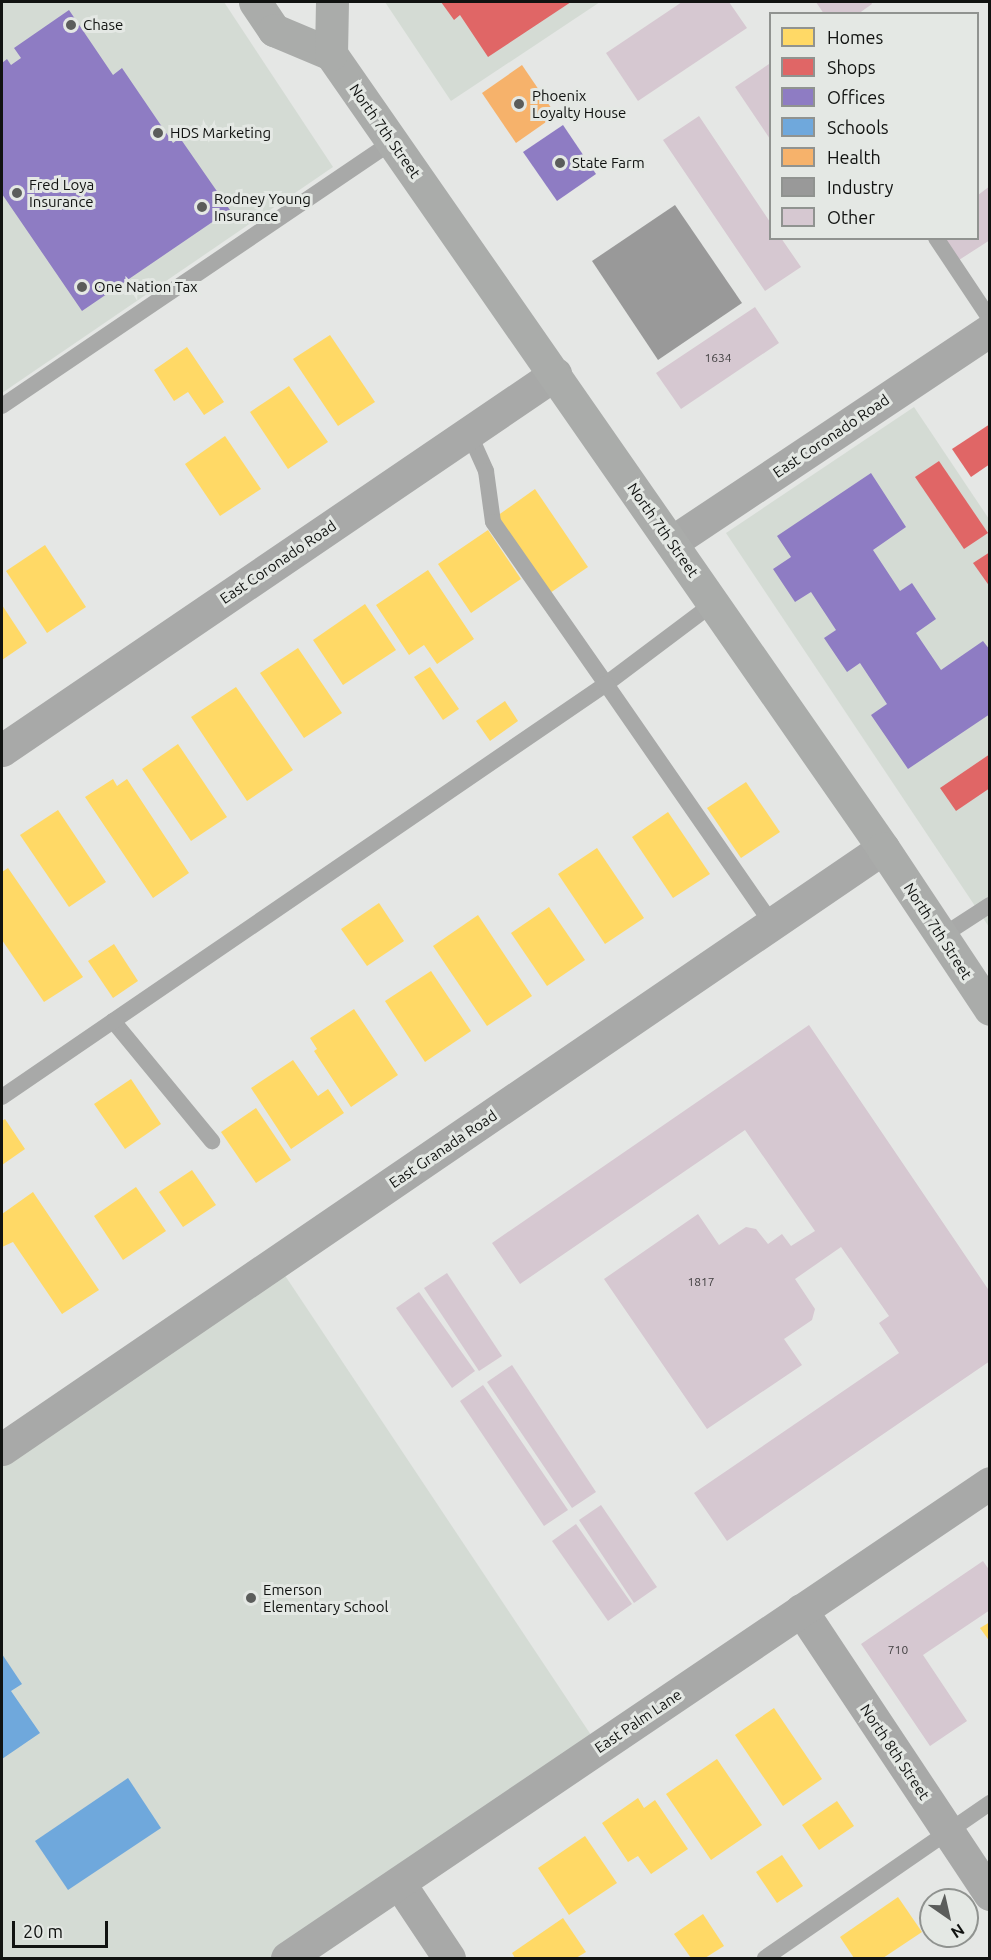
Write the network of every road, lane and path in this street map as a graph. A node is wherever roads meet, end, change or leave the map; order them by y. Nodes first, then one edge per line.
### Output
1 (255, 2) edge
2 (332, 2) edge
3 (331, 54) junction
4 (393, 142) junction
5 (937, 240) edge
6 (990, 319) edge
7 (990, 330) edge
8 (555, 374) junction
9 (2, 406) edge
10 (469, 433) junction
11 (672, 542) junction
12 (714, 603) junction
13 (606, 684) junction
14 (2, 750) edge
15 (883, 848) junction
16 (990, 905) edge
17 (772, 924) junction
18 (942, 936) junction
19 (990, 1009) edge
20 (113, 1021) junction
21 (2, 1097) edge
22 (212, 1141) dead end
23 (2, 1449) edge
24 (990, 1483) edge
25 (801, 1610) junction
26 (990, 1803) edge
27 (947, 1829) junction
28 (399, 1883) junction
29 (990, 1894) edge
30 (287, 1959) edge
31 (449, 1959) edge
32 (765, 1959) edge

1 - 3 main road
2 - 3 main road
3 - 4 main road, North 7th Street
4 - 8 main road, North 7th Street
4 - 9 lane
5 - 6 lane
7 - 11 street, East Coronado Road
8 - 10 street, East Coronado Road
8 - 11 main road, North 7th Street
10 - 13 lane
10 - 14 street, East Coronado Road
11 - 12 main road, North 7th Street
12 - 13 lane
12 - 15 main road, North 7th Street
13 - 17 lane
13 - 20 lane
15 - 17 street, East Granada Road
15 - 18 main road, North 7th Street
16 - 18 lane
17 - 23 street, East Granada Road
18 - 19 main road, North 7th Street
20 - 21 lane
20 - 22 lane
24 - 25 street, East Palm Lane
25 - 27 street, North 8th Street
25 - 28 street, East Palm Lane
26 - 27 lane
27 - 29 street, North 8th Street
27 - 32 lane
28 - 30 street, East Palm Lane
28 - 31 street

